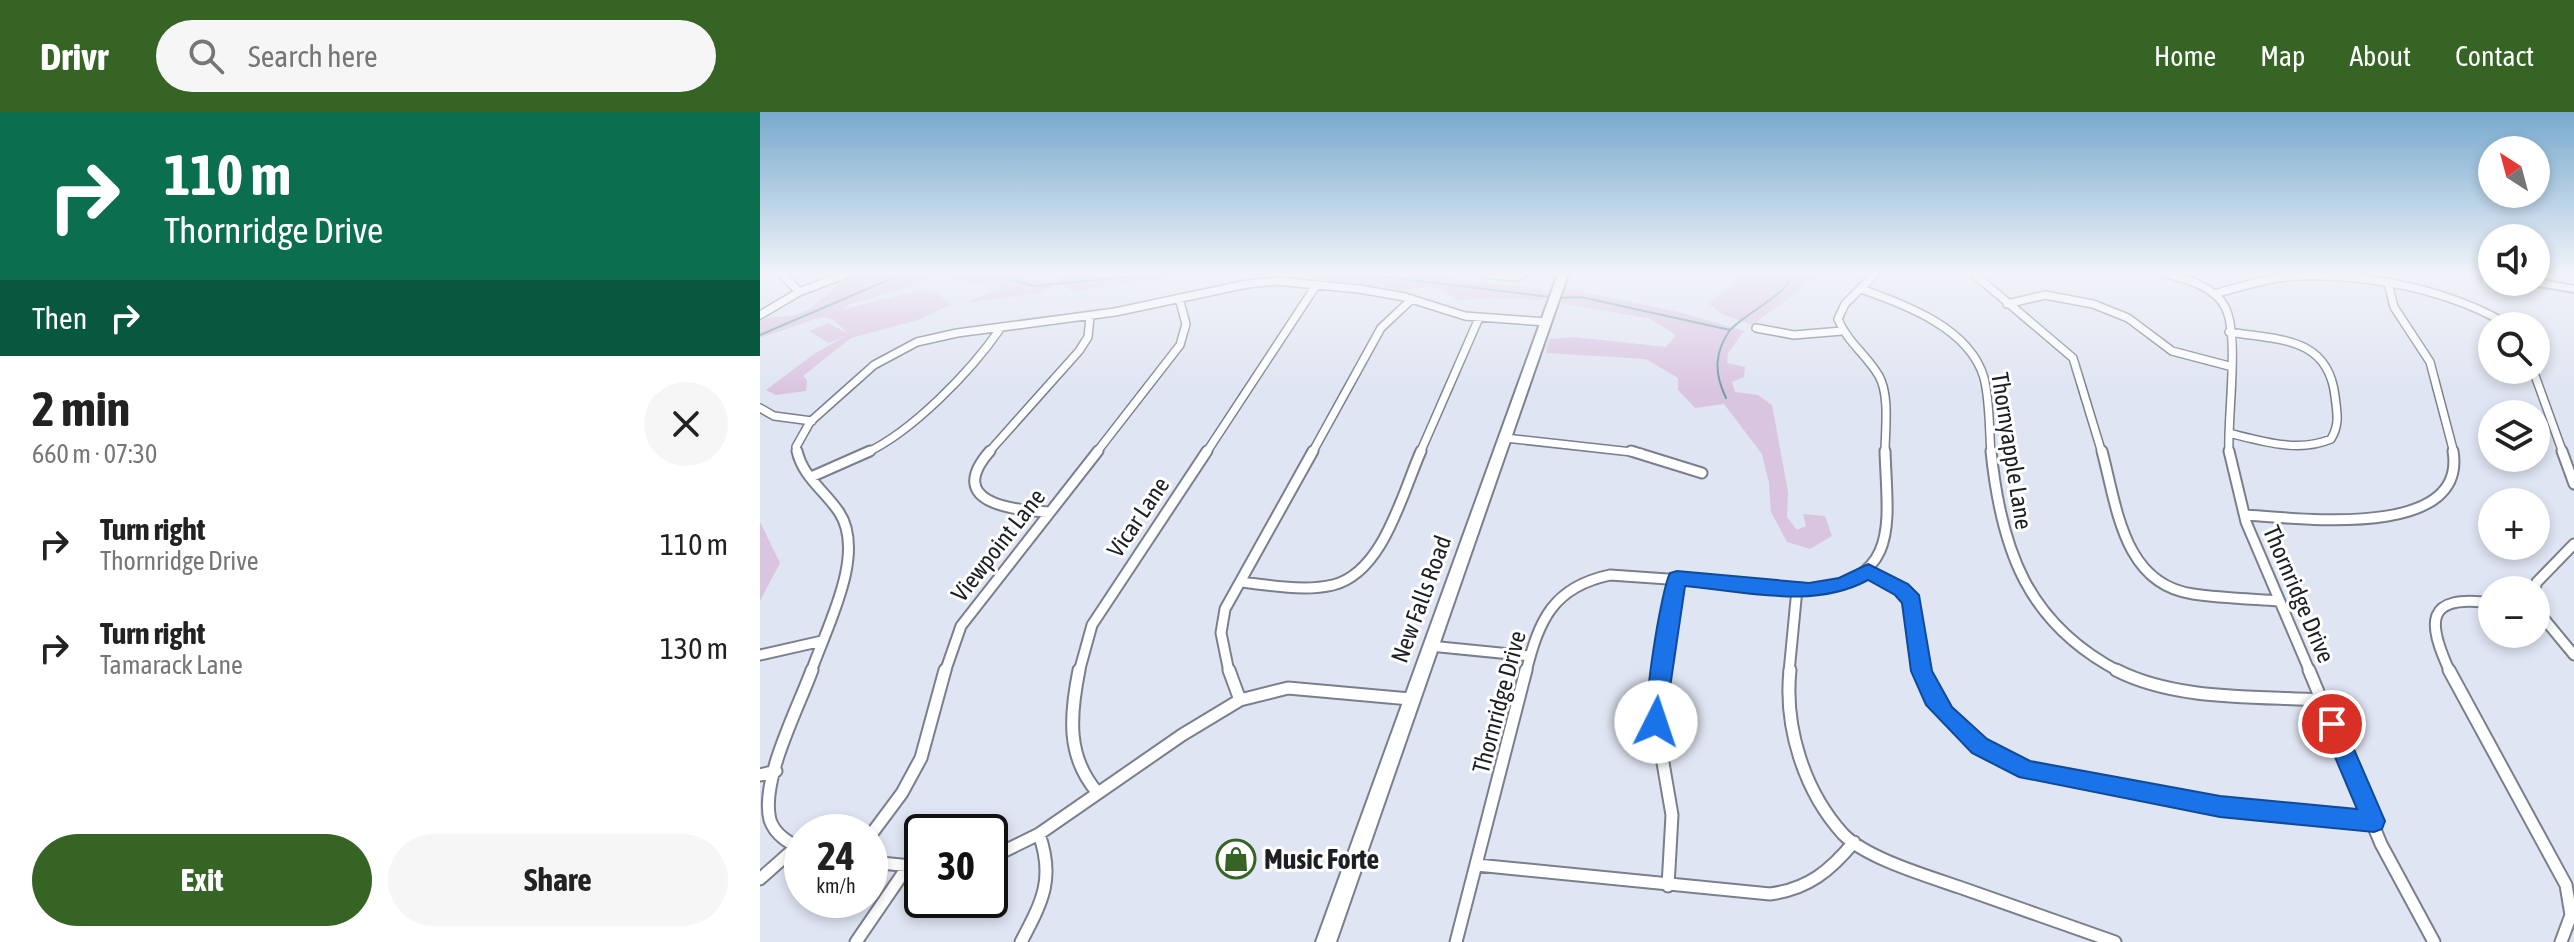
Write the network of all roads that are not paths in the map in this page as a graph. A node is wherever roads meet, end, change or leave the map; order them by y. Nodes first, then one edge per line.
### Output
1 (1110, 313) edge
2 (1183, 313) edge
3 (1298, 313) edge
4 (1395, 313) edge
5 (1454, 313) edge
6 (1549, 313) edge
7 (1839, 313) edge
8 (1920, 313) edge
9 (2019, 313) edge
10 (2115, 313) edge
11 (2227, 313) edge
12 (2396, 313) edge
13 (1090, 317) junction
14 (1479, 318) junction
15 (1546, 322) junction
16 (1756, 328) dead end
17 (1000, 329) junction
18 (1842, 331) junction
19 (2229, 332) junction
20 (2229, 366) junction
21 (2538, 384) edge
22 (760, 408) edge
23 (812, 421) junction
24 (2229, 433) junction
25 (1505, 438) junction
26 (1702, 473) dead end
27 (811, 477) junction
28 (2574, 484) edge
29 (1048, 512) junction
30 (2245, 515) junction
31 (2574, 544) edge
32 (1868, 571) junction
33 (2543, 576) edge
34 (1677, 578) junction
35 (1240, 582) junction
36 (1797, 589) junction
37 (2279, 601) junction
38 (2478, 602) edge
39 (2550, 627) edge
40 (822, 641) junction
41 (1430, 646) junction
42 (760, 655) edge
43 (2574, 655) edge
44 (1530, 656) junction
45 (1410, 699) junction
46 (1240, 700) junction
47 (2322, 700) junction
48 (776, 771) junction
49 (760, 775) edge
50 (1098, 793) junction
51 (885, 814) edge
52 (2374, 821) junction
53 (1039, 834) junction
54 (784, 837) edge
55 (1854, 842) junction
56 (1008, 849) edge
57 (784, 860) edge
58 (1477, 865) junction
59 (904, 872) edge
60 (760, 879) edge
61 (1668, 886) junction
62 (856, 942) edge
63 (1021, 942) edge
64 (1326, 942) edge
65 (1456, 942) edge
66 (2115, 942) edge
67 (2434, 942) edge
68 (2561, 942) edge

1 - 13 street
2 - 29 street, Viewpoint Lane
3 - 50 street, Vicar Lane
4 - 35 street
5 - 14 street
6 - 15 main road, New Falls Road
7 - 18 street
8 - 47 street, Thornyapple Lane
9 - 37 street
10 - 20 street
11 - 19 street, Thornridge Drive
12 - 30 street
13 - 17 street
13 - 29 street
14 - 15 street
14 - 35 street
15 - 25 main road, New Falls Road
16 - 18 street
17 - 23 street
17 - 27 street
18 - 32 street
19 - 20 street, Thornridge Drive
19 - 24 street
20 - 24 street, Thornridge Drive
21 - 28 street
22 - 23 street
23 - 27 street
24 - 30 street, Thornridge Drive
25 - 26 street
25 - 41 main road, New Falls Road
27 - 40 street
29 - 51 street, Viewpoint Lane
30 - 37 street, Thornridge Drive
31 - 33 street
32 - 36 street, Thornridge Drive
32 - 52 street
34 - 36 street, Thornridge Drive
34 - 44 street, Thornridge Drive
34 - 61 street
35 - 46 street
36 - 55 street
37 - 47 street, Thornridge Drive
38 - 68 street
39 - 43 street
40 - 42 street
40 - 48 street
41 - 44 street
41 - 45 main road, New Falls Road
44 - 58 street, Thornridge Drive
45 - 46 street
45 - 64 main road, New Falls Road
46 - 50 street
47 - 52 street, Thornridge Drive
48 - 49 street
48 - 54 street
50 - 53 street
52 - 67 street, Thornridge Drive
53 - 56 street
53 - 63 street
55 - 61 street
55 - 66 street
57 - 60 street
58 - 61 street
58 - 65 street, Thornridge Drive
59 - 62 street

